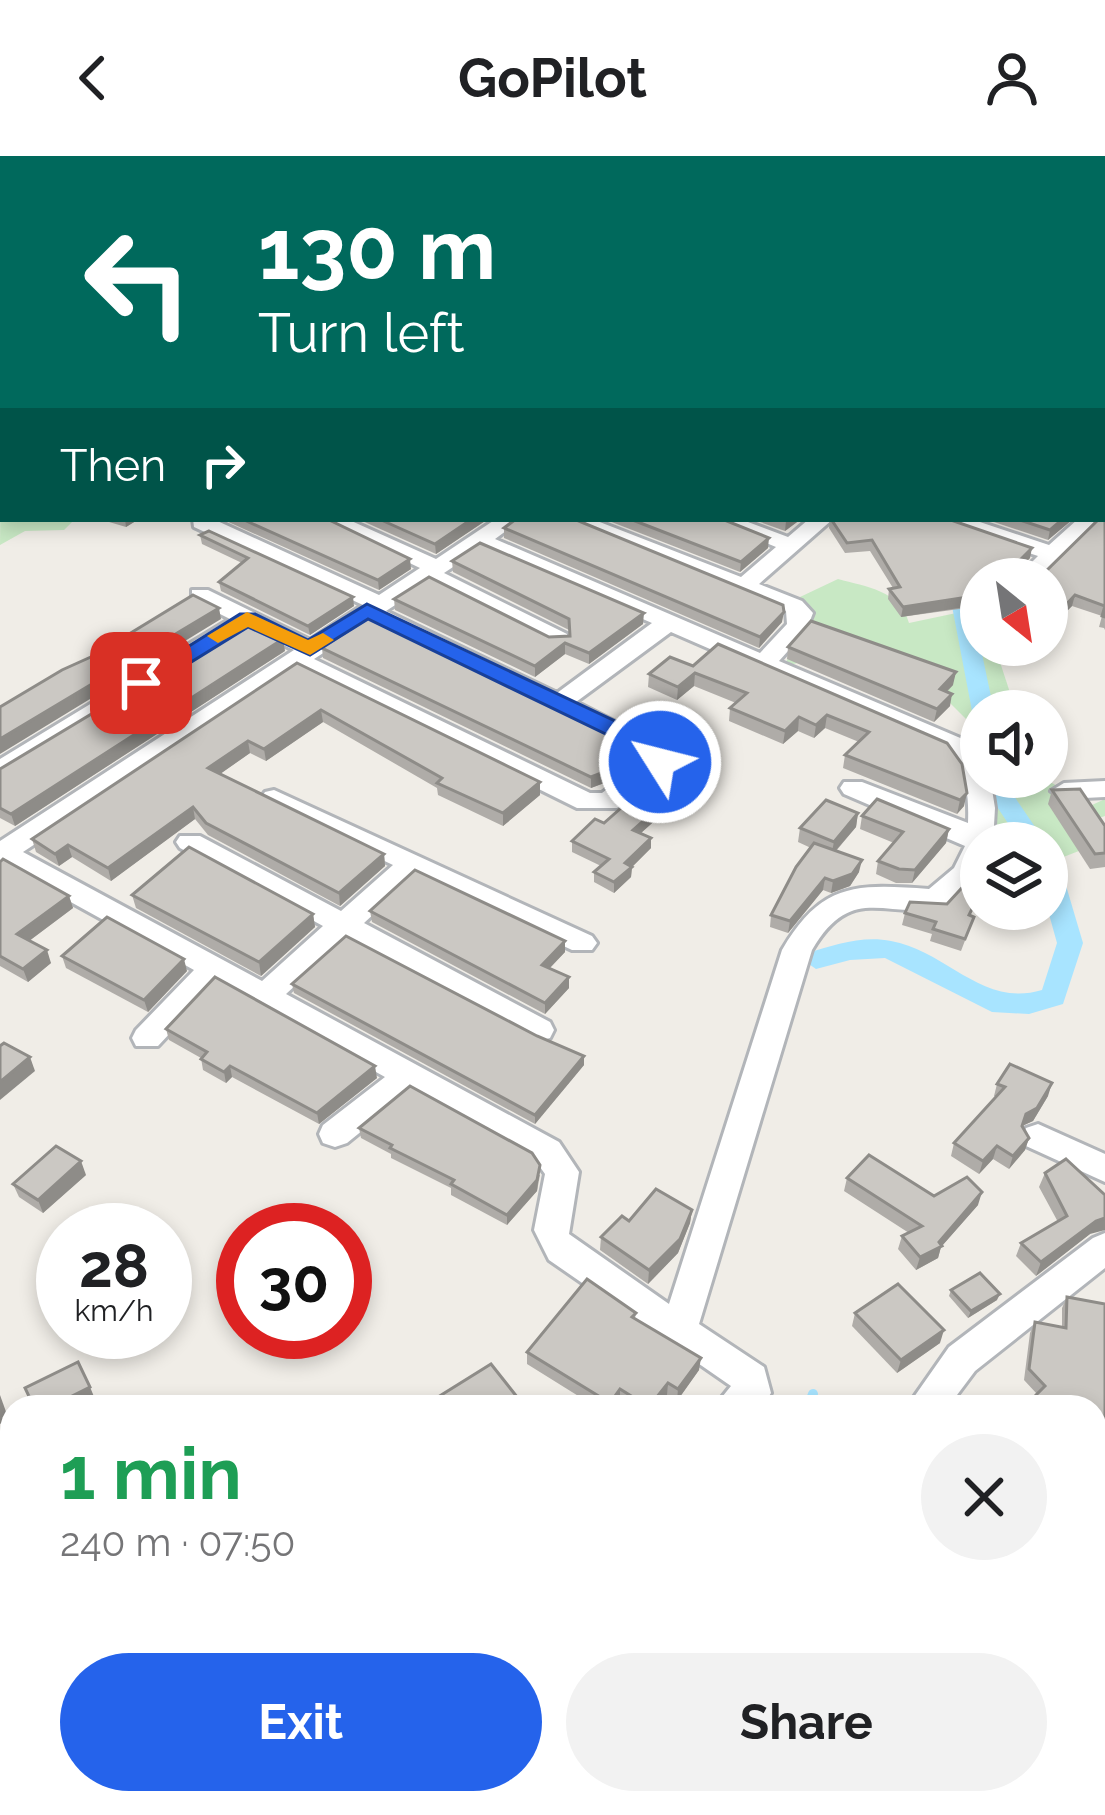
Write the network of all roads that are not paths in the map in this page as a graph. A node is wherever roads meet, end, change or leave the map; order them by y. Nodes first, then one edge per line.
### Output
1 (202, 522) dead end
2 (334, 522) edge
3 (581, 522) edge
4 (728, 522) edge
5 (818, 522) edge
6 (959, 522) edge
7 (1088, 522) edge
8 (493, 531) edge
9 (791, 545) junction
10 (1053, 554) junction
11 (1049, 558) edge
12 (431, 570) junction
13 (744, 586) junction
14 (200, 596) edge
15 (373, 607) junction
16 (247, 618) junction
17 (670, 621) junction
18 (560, 639) edge
19 (302, 653) junction
20 (766, 661) junction
21 (559, 703) junction
22 (0, 770) edge
23 (853, 788) dead end
24 (1105, 789) edge
25 (1068, 791) edge
26 (274, 798) edge
27 (979, 822) edge
28 (960, 831) edge
29 (190, 842) edge
30 (1, 852) edge
31 (411, 864) junction
32 (960, 879) edge
33 (344, 925) junction
34 (582, 943) dead end
35 (212, 970) junction
36 (263, 997) junction
37 (539, 1030) dead end
38 (147, 1038) dead end
39 (409, 1075) junction
40 (335, 1134) dead end
41 (1038, 1137) dead end
42 (1105, 1168) edge
43 (1105, 1249) edge
44 (679, 1330) junction
45 (751, 1395) edge
46 (935, 1395) edge

1 - 15 street
2 - 12 street
3 - 13 street
4 - 9 street
5 - 9 street
6 - 10 street
7 - 10 street
8 - 12 street
8 - 17 street
9 - 13 street
10 - 11 street
12 - 15 street
12 - 18 street
13 - 20 street
14 - 16 street
15 - 19 street
15 - 21 street
16 - 19 street
16 - 22 street
17 - 20 street
17 - 21 street
19 - 21 street
19 - 30 street
20 - 27 street
23 - 28 street
24 - 25 street
26 - 31 street
29 - 33 street
30 - 35 street
31 - 33 street
31 - 34 street
32 - 44 street
33 - 36 street
33 - 37 street
35 - 36 street
35 - 38 street
36 - 39 street
39 - 40 street
39 - 44 street
41 - 42 street
43 - 46 street
44 - 45 street

